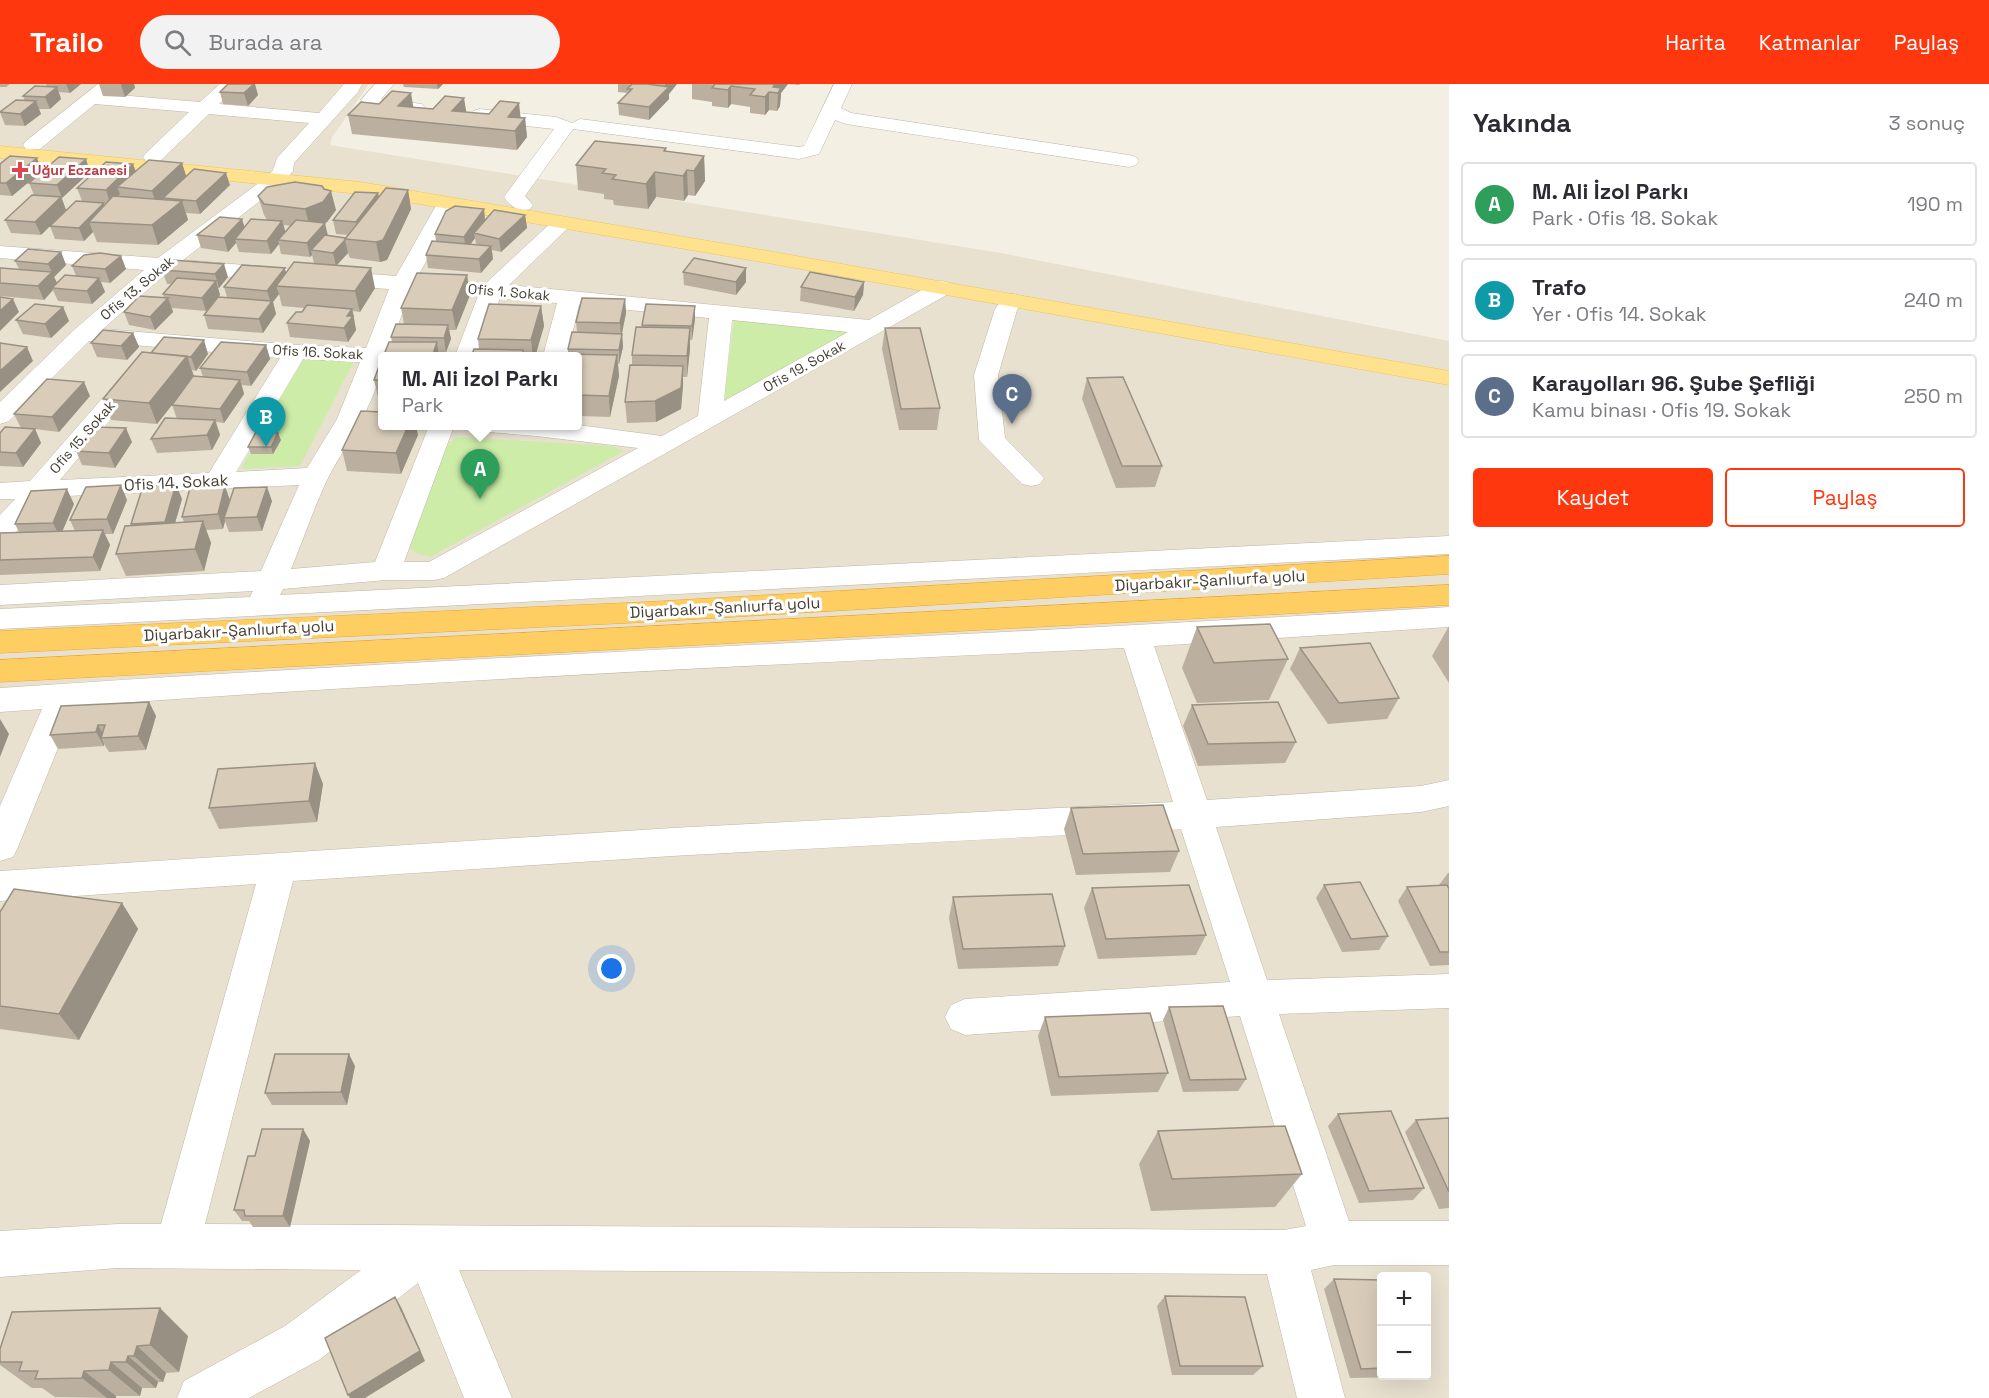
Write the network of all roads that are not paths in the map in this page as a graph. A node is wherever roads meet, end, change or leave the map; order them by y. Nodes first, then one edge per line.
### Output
1 (109, 84) edge
2 (230, 84) edge
3 (353, 84) edge
4 (385, 84) edge
5 (843, 84) edge
6 (92, 98) junction
7 (205, 108) junction
8 (439, 111) edge
9 (461, 113) edge
10 (835, 116) junction
11 (323, 119) junction
12 (567, 125) junction
13 (0, 142) edge
14 (33, 145) junction
15 (0, 152) edge
16 (153, 157) junction
17 (1129, 161) dead end
18 (279, 175) junction
19 (447, 204) junction
20 (522, 205) junction
21 (562, 223) junction
22 (11, 253) edge
23 (162, 266) junction
24 (0, 273) edge
25 (403, 283) junction
26 (942, 288) junction
27 (492, 290) junction
28 (570, 298) junction
29 (1013, 301) junction
30 (721, 312) junction
31 (873, 327) junction
32 (84, 334) junction
33 (165, 342) junction
34 (296, 352) junction
35 (468, 352) edge
36 (556, 352) edge
37 (374, 355) junction
38 (1449, 364) edge
39 (1449, 378) edge
40 (0, 416) edge
41 (710, 419) junction
42 (439, 430) edge
43 (560, 430) edge
44 (666, 444) junction
45 (316, 476) junction
46 (1031, 478) dead end
47 (218, 480) junction
48 (37, 490) junction
49 (0, 491) edge
50 (0, 533) edge
51 (1449, 545) edge
52 (1449, 565) edge
53 (386, 571) junction
54 (266, 593) junction
55 (0, 595) edge
56 (1449, 595) edge
57 (1449, 617) edge
58 (0, 619) edge
59 (1136, 637) junction
60 (0, 642) edge
61 (0, 671) edge
62 (63, 696) junction
63 (0, 699) edge
64 (1449, 793) edge
65 (1193, 814) junction
66 (0, 848) edge
67 (278, 868) junction
68 (0, 885) edge
69 (1449, 991) edge
70 (1253, 998) junction
71 (965, 1017) dead end
72 (1334, 1243) junction
73 (1449, 1243) edge
74 (177, 1246) junction
75 (427, 1248) junction
76 (1284, 1252) junction
77 (0, 1254) edge
78 (201, 1398) edge
79 (488, 1398) edge
80 (1321, 1398) edge

1 - 6 street
2 - 7 street
3 - 11 street
4 - 8 street
5 - 10 street
6 - 7 street
6 - 14 street
7 - 11 street
7 - 16 street
9 - 12 street
10 - 12 street
10 - 17 street
11 - 18 street
12 - 20 street
13 - 14 main road
14 - 16 main road
15 - 18 main road
16 - 18 main road
18 - 19 main road
18 - 20 main road
18 - 23 street, Ofis 13. Sokak
19 - 21 main road
19 - 25 street
20 - 38 main road
21 - 26 main road
21 - 27 street
22 - 23 street, Ofis 1. Sokak
22 - 24 street
23 - 25 street, Ofis 1. Sokak
23 - 32 street, Ofis 13. Sokak
25 - 27 street, Ofis 1. Sokak
25 - 37 street
26 - 29 main road
26 - 31 street, Ofis 19. Sokak
27 - 28 street, Ofis 1. Sokak
27 - 35 street
28 - 30 street, Ofis 1. Sokak
28 - 36 street
29 - 39 main road
29 - 46 street
30 - 31 street, Ofis 1. Sokak
30 - 41 street
31 - 41 street, Ofis 19. Sokak
32 - 33 street, Ofis 16. Sokak
32 - 40 street, Ofis 13. Sokak
33 - 34 street, Ofis 16. Sokak
33 - 48 street, Ofis 15. Sokak
34 - 37 street, Ofis 16. Sokak
34 - 47 street
37 - 45 street
41 - 44 street, Ofis 19. Sokak
42 - 53 street
43 - 44 street
44 - 53 street, Ofis 19. Sokak
45 - 47 street, Ofis 14. Sokak
45 - 54 street
47 - 48 street, Ofis 14. Sokak
48 - 49 street, Ofis 14. Sokak
48 - 50 street, Ofis 15. Sokak
51 - 54 street
52 - 60 highway, Diyarbakır-Şanlıurfa yolu
53 - 54 street
54 - 55 street
54 - 58 street
56 - 61 highway, Diyarbakır-Şanlıurfa yolu
57 - 59 street
59 - 62 street
59 - 65 street
62 - 63 street
62 - 66 street
64 - 65 street
65 - 67 street
65 - 70 street
67 - 68 street
67 - 74 street
69 - 70 street
70 - 71 street
70 - 72 street
72 - 73 street
72 - 76 street
74 - 75 street
74 - 77 street
75 - 76 street
75 - 78 street
75 - 79 street
76 - 80 street

